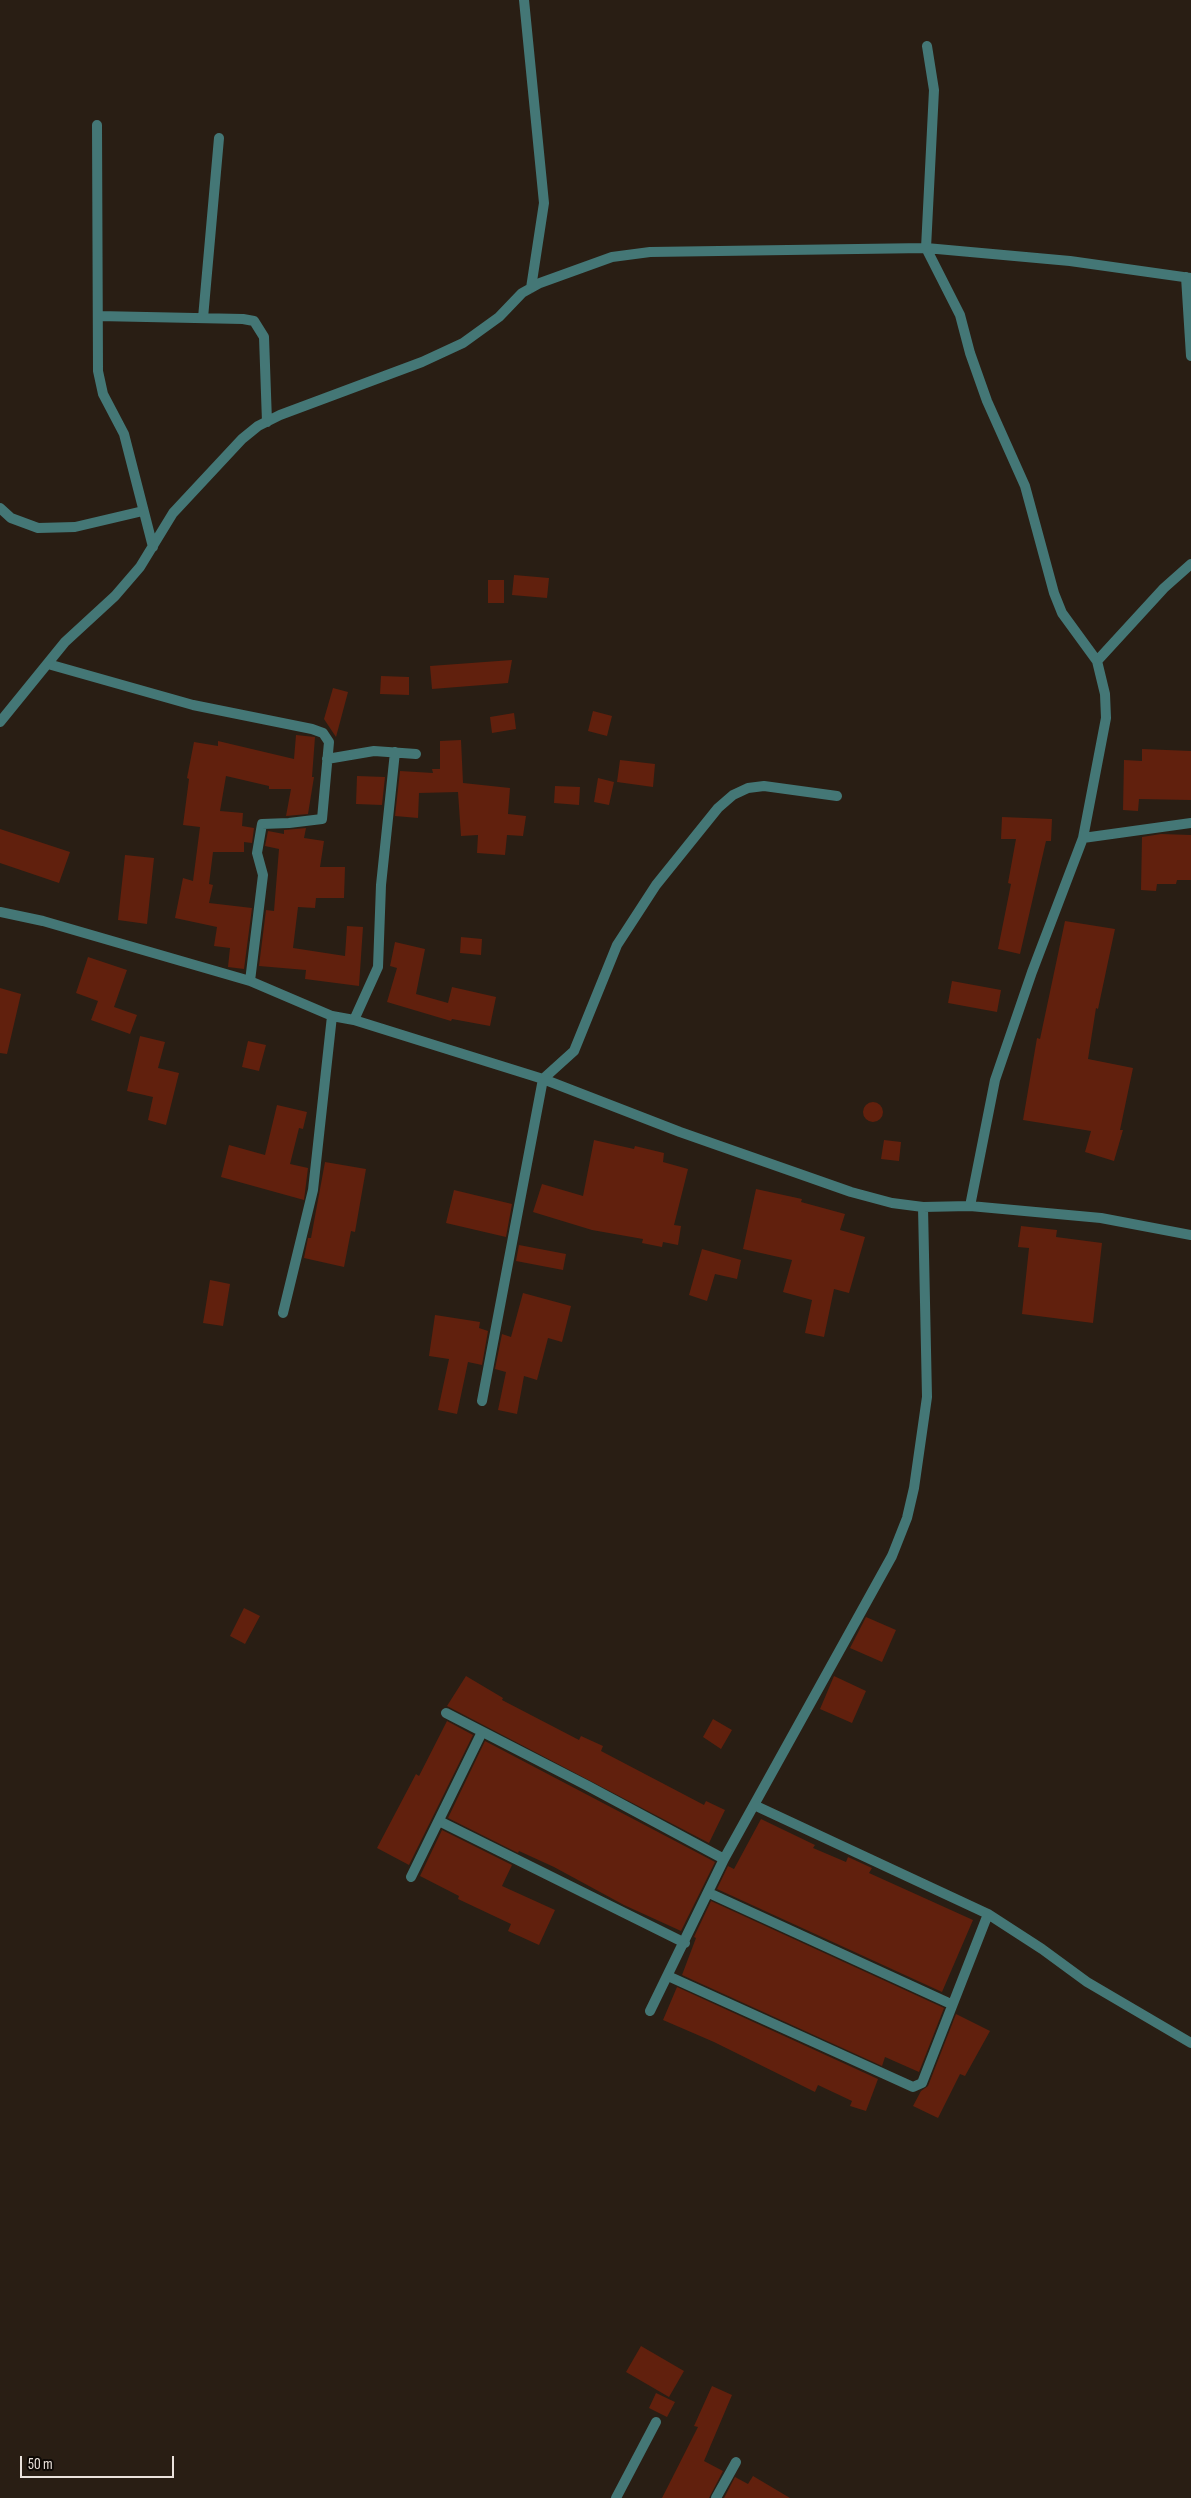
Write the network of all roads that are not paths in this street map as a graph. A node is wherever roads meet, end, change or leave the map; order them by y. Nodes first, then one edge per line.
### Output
1 (524, 0) edge
2 (927, 46) dead end
3 (97, 124) dead end
4 (219, 138) dead end
5 (926, 248) junction
6 (1189, 277) edge
7 (531, 288) junction
8 (98, 316) junction
9 (203, 318) junction
10 (1191, 356) edge
11 (267, 422) junction
12 (0, 508) edge
13 (143, 511) junction
14 (153, 547) junction
15 (1191, 564) edge
16 (1097, 661) junction
17 (48, 664) junction
18 (0, 722) edge
19 (395, 752) junction
20 (416, 754) dead end
21 (327, 759) junction
22 (837, 796) dead end
23 (1191, 823) edge
24 (1082, 838) junction
25 (0, 912) edge
26 (250, 981) junction
27 (332, 1016) junction
28 (354, 1020) junction
29 (543, 1079) junction
30 (970, 1206) junction
31 (924, 1207) junction
32 (1191, 1235) edge
33 (283, 1314) dead end
34 (482, 1401) dead end
35 (446, 1713) dead end
36 (482, 1732) junction
37 (754, 1805) junction
38 (438, 1821) junction
39 (724, 1860) junction
40 (412, 1877) dead end
41 (709, 1893) junction
42 (988, 1914) junction
43 (685, 1943) junction
44 (668, 1976) junction
45 (951, 2004) junction
46 (650, 2010) dead end
47 (1191, 2043) edge
48 (656, 2422) dead end
49 (736, 2462) dead end
50 (616, 2498) edge
51 (716, 2498) edge

1 - 7 street
2 - 5 street
3 - 8 street
4 - 9 street
5 - 6 street
5 - 7 street
5 - 16 street
6 - 10 street
7 - 11 street
8 - 9 street
8 - 13 street
9 - 11 street
11 - 14 street
12 - 13 street
13 - 14 street
14 - 17 street
15 - 16 street
16 - 24 street
17 - 18 street
17 - 21 street
19 - 20 street
19 - 21 street
19 - 28 street
21 - 26 street
22 - 29 street
23 - 24 street
24 - 30 street
25 - 26 street
26 - 27 street
27 - 28 street
27 - 33 street
28 - 29 street
29 - 31 street
29 - 34 street
30 - 31 street
30 - 32 street
31 - 37 street
35 - 36 street
36 - 38 street
36 - 39 street
37 - 39 street
37 - 42 street
38 - 40 street
38 - 43 street
39 - 41 street
41 - 43 street
41 - 45 street
42 - 45 street
42 - 47 street
43 - 44 street
44 - 45 street
44 - 46 street
48 - 50 street
49 - 51 street

